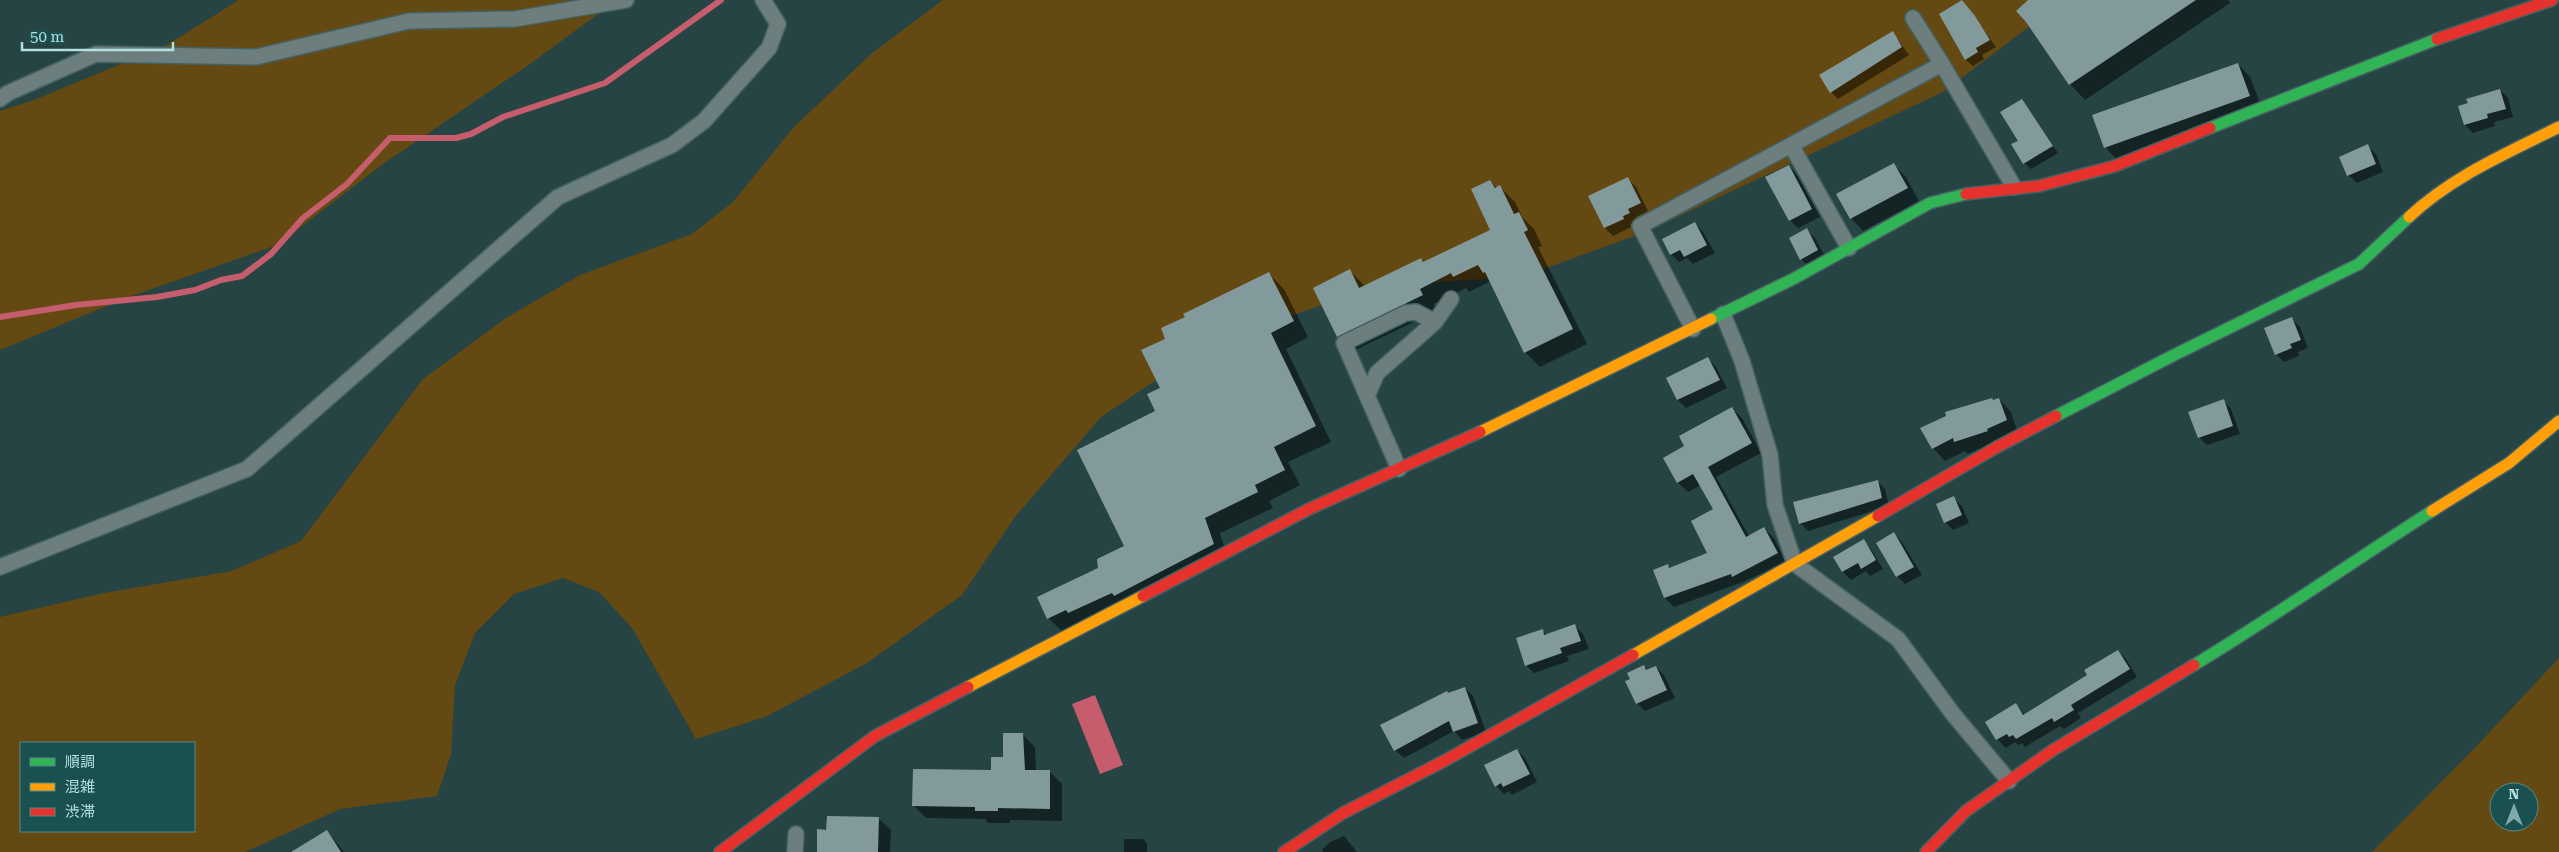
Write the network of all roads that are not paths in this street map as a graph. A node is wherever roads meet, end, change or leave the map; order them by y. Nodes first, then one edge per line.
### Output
1 (626, 0) edge
2 (763, 0) edge
3 (2552, 0) edge
4 (1913, 18) dead end
5 (1942, 64) junction
6 (0, 99) edge
7 (2559, 127) edge
8 (1790, 145) junction
9 (2014, 187) junction
10 (1850, 248) junction
11 (1451, 299) dead end
12 (1723, 314) junction
13 (1435, 322) junction
14 (1693, 329) junction
15 (1367, 396) junction
16 (2559, 421) edge
17 (1399, 468) junction
18 (1794, 564) junction
19 (0, 568) edge
20 (2010, 781) junction
21 (796, 834) dead end
22 (720, 852) edge
23 (795, 852) edge
24 (1284, 852) edge
25 (1926, 852) edge

1 - 6 street
2 - 19 street
3 - 9 street
4 - 5 street
5 - 8 street
5 - 9 street
7 - 18 street
8 - 10 street
8 - 14 street
9 - 10 street
10 - 12 street
11 - 13 street
12 - 14 street
12 - 18 street
13 - 15 street
13 - 15 street
14 - 17 street
15 - 17 street
16 - 20 street
17 - 22 street
18 - 20 street
18 - 24 street
20 - 25 street
21 - 23 street

